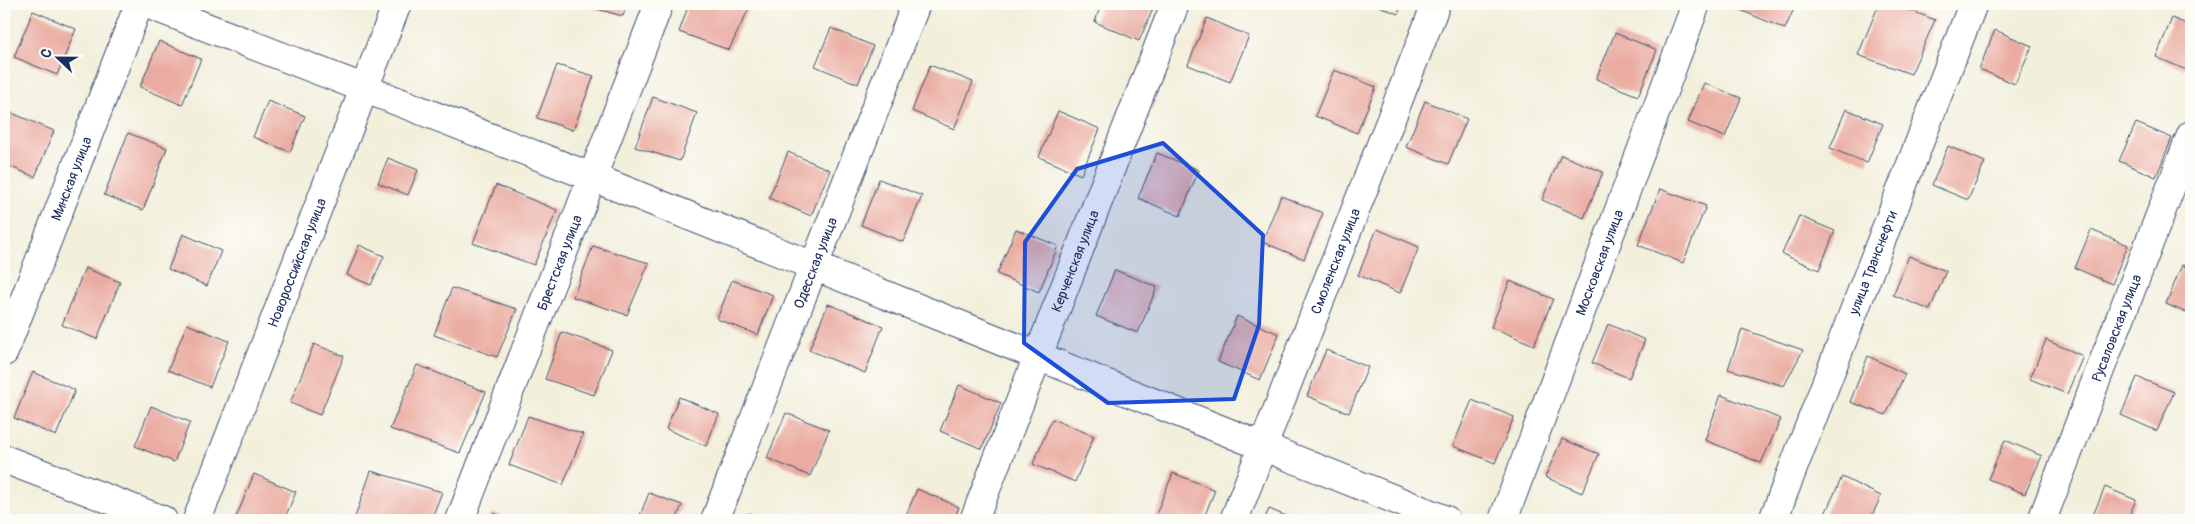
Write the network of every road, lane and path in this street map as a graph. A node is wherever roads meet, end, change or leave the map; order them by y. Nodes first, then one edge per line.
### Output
1 (139, 4) edge
2 (147, 4) edge
3 (397, 4) edge
4 (659, 4) edge
5 (916, 4) edge
6 (1175, 4) edge
7 (1436, 4) edge
8 (1696, 4) edge
9 (1973, 4) edge
10 (364, 88) junction
11 (2191, 135) edge
12 (592, 177) junction
13 (814, 265) junction
14 (4, 352) edge
15 (1038, 356) junction
16 (1263, 446) junction
17 (4, 459) edge
18 (164, 520) edge
19 (197, 520) edge
20 (460, 520) edge
21 (714, 520) edge
22 (974, 520) edge
23 (1234, 520) edge
24 (1446, 520) edge
25 (1503, 520) edge
26 (1773, 520) edge
27 (2042, 520) edge

1 - 14 street, Минская улица
2 - 10 street
3 - 10 street, Новороссийская улица
4 - 12 street, Брестская улица
5 - 13 street, Одесская улица
6 - 15 street, Керченская улица
7 - 16 street, Смоленская улица
8 - 25 street, Московская улица
9 - 26 street, улица Транснефти
10 - 12 street
10 - 19 street, Новороссийская улица
11 - 27 street, Русаловская улица
12 - 13 street
12 - 20 street, Брестская улица
13 - 15 street
13 - 21 street, Одесская улица
15 - 16 street
15 - 22 street, Керченская улица
16 - 23 street, Смоленская улица
16 - 24 street
17 - 18 street

